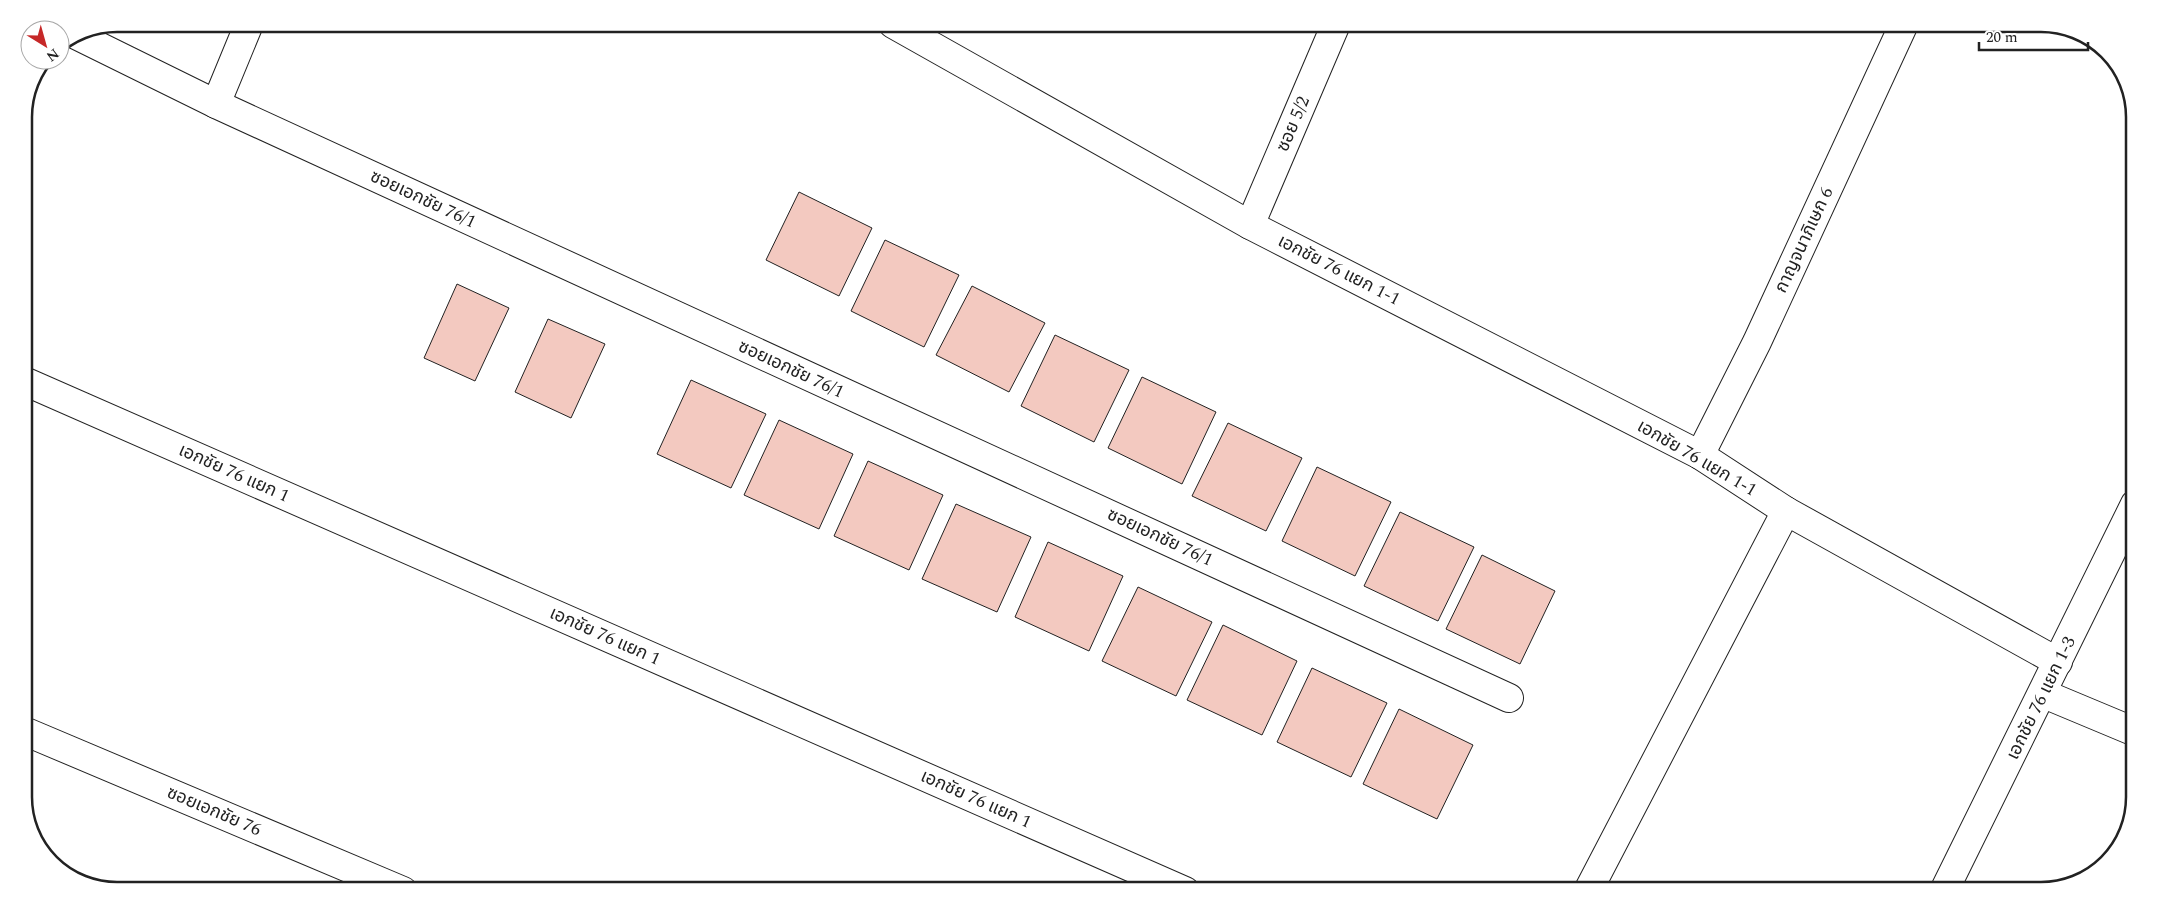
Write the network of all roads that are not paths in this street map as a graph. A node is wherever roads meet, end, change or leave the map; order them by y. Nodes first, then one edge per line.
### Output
1 (246, 32) edge
2 (907, 32) edge
3 (1333, 32) edge
4 (1900, 32) edge
5 (86, 39) edge
6 (216, 104) junction
7 (1250, 225) junction
8 (33, 385) edge
9 (1700, 456) junction
10 (1786, 512) junction
11 (2126, 522) edge
12 (2058, 662) junction
13 (2044, 694) junction
14 (1509, 698) dead end
15 (2126, 728) edge
16 (33, 735) edge
17 (382, 882) edge
18 (1165, 882) edge
19 (1593, 882) edge
20 (1949, 882) edge

1 - 6 street
2 - 7 street, เอกชัย 76 แยก 1-1
3 - 7 street, ซอย 5/2
4 - 9 street, กาญจนาภิเษก 6
5 - 6 street, ซอยเอกชัย 76/1
6 - 14 street, ซอยเอกชัย 76/1
7 - 9 street, เอกชัย 76 แยก 1-1
8 - 18 street, เอกชัย 76 แยก 1
9 - 10 street, เอกชัย 76 แยก 1-1
10 - 12 street, เอกชัย 76 แยก 1-1
10 - 19 street
11 - 12 street, เอกชัย 76 แยก 1-3
12 - 13 street, เอกชัย 76 แยก 1-3
13 - 15 street
13 - 20 street, เอกชัย 76 แยก 1-3
16 - 17 street, ซอยเอกชัย 76

